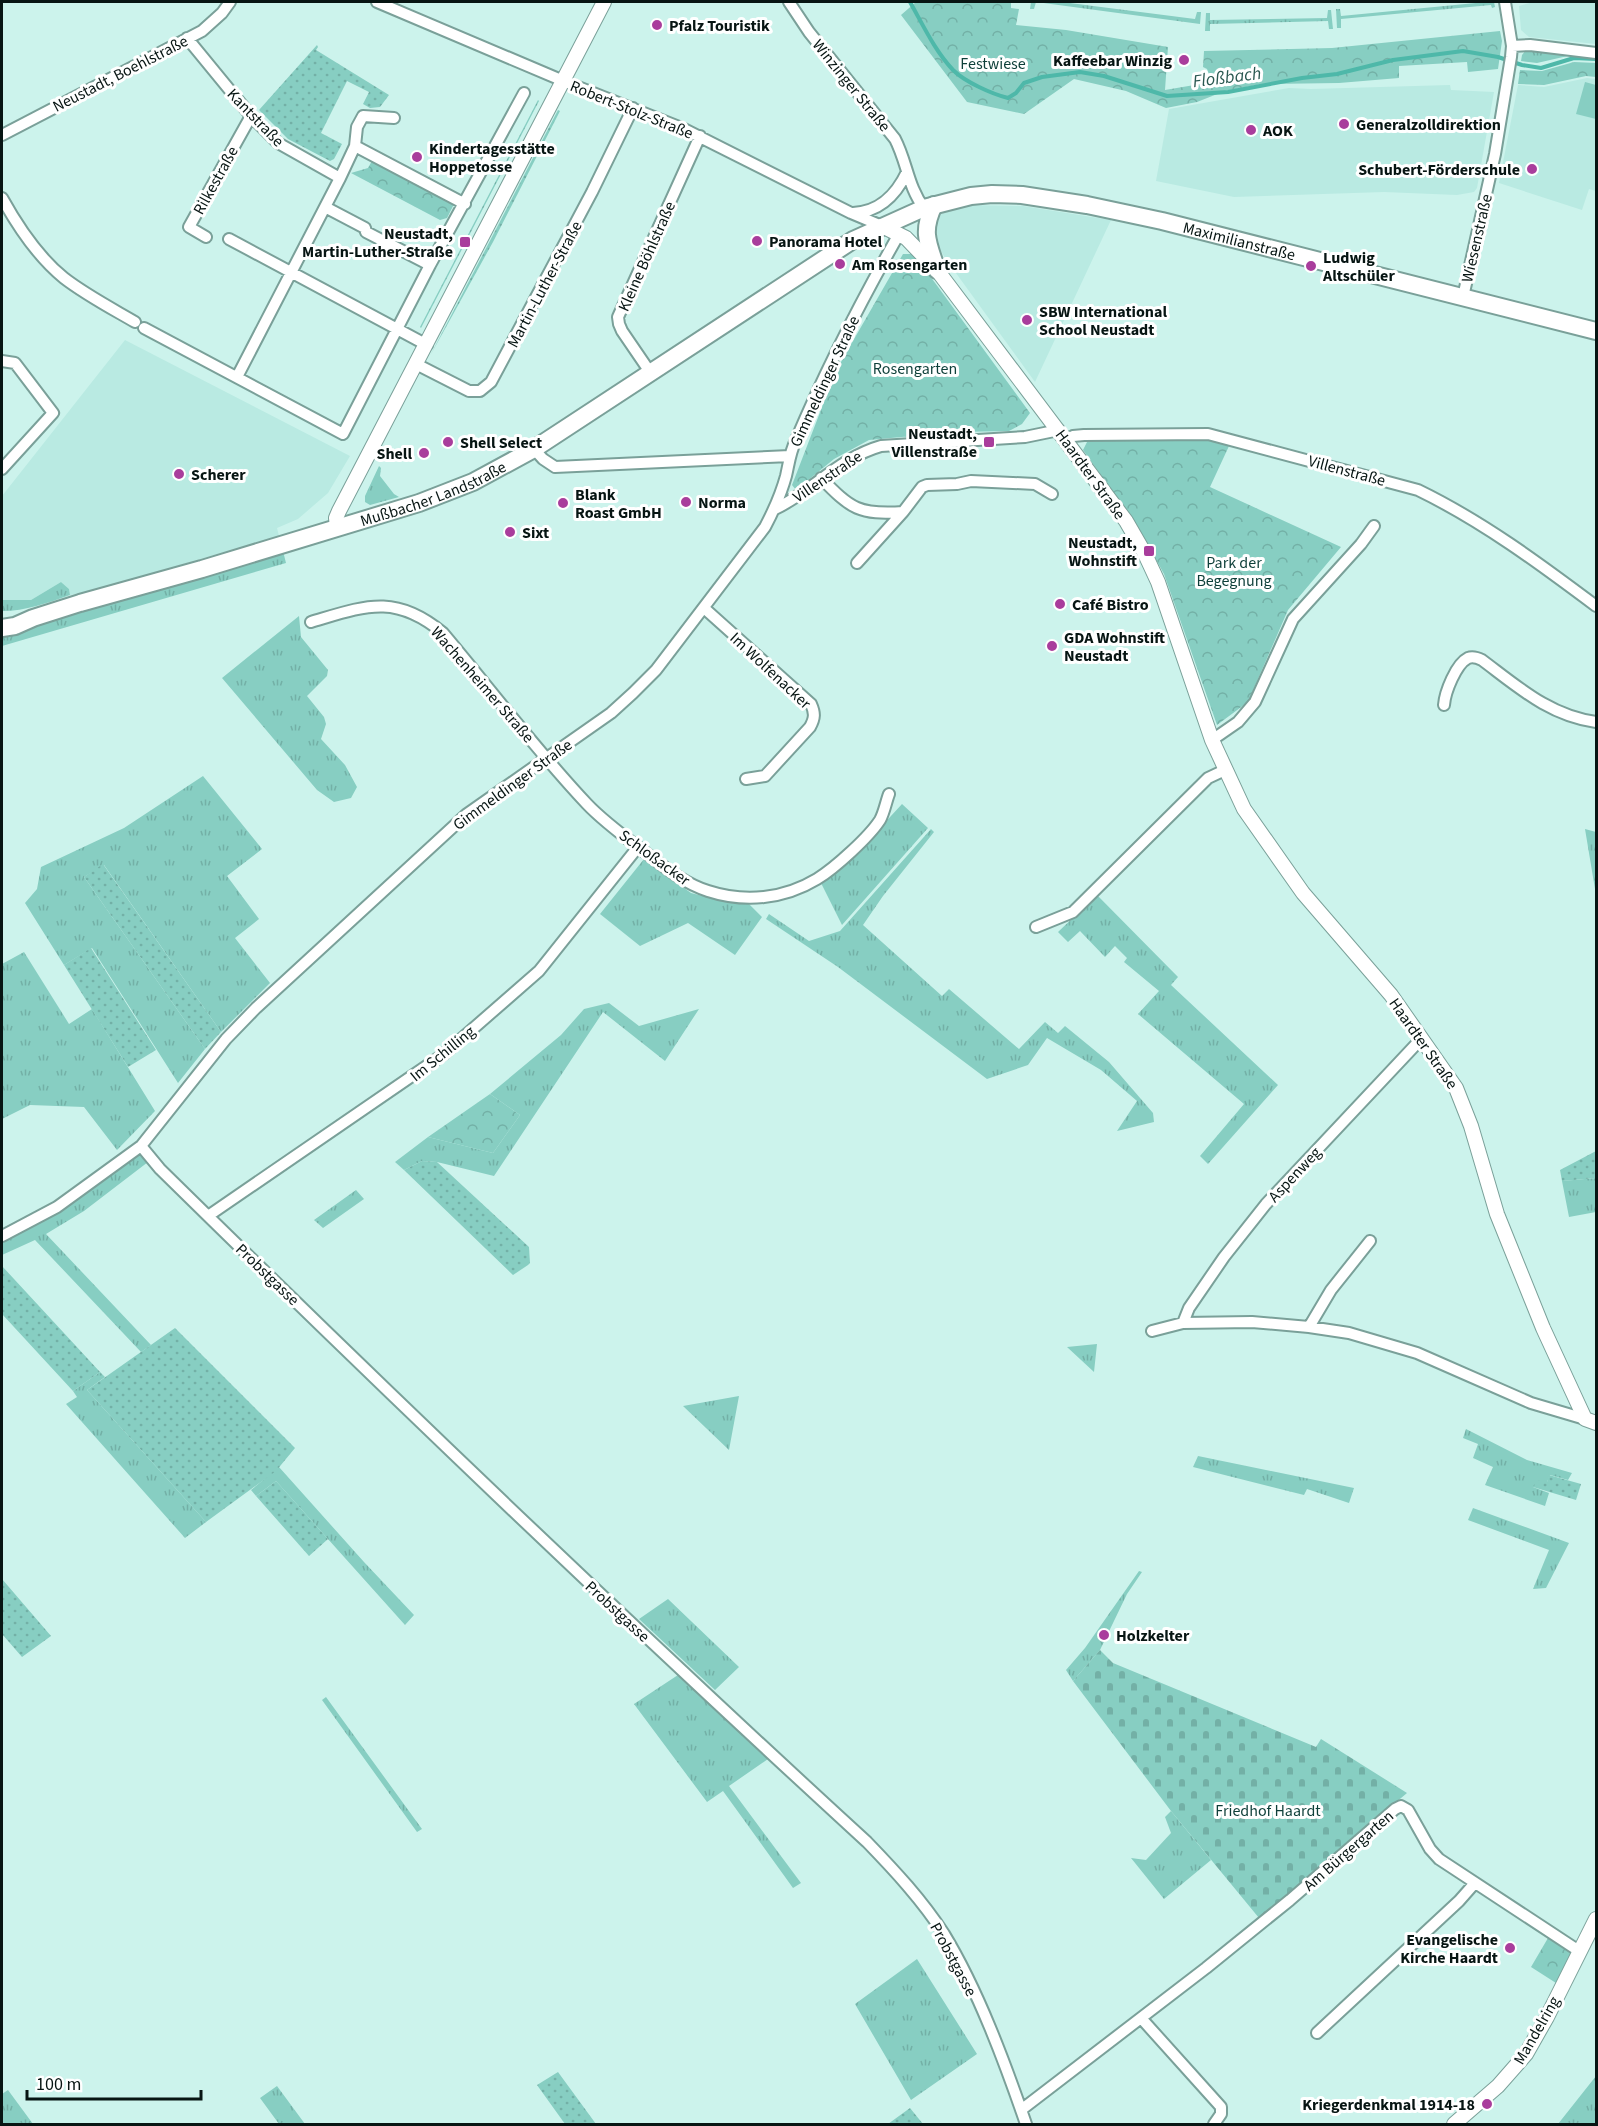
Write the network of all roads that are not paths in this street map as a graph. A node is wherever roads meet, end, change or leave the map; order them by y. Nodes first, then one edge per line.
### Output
1 (230, 2) edge
2 (377, 2) edge
3 (604, 2) edge
4 (789, 2) edge
5 (1505, 2) edge
6 (187, 38) junction
7 (1596, 53) edge
8 (1511, 57) junction
9 (563, 81) junction
10 (524, 93) dead end
11 (633, 108) junction
12 (251, 116) junction
13 (393, 118) dead end
14 (2, 135) edge
15 (700, 136) junction
16 (355, 146) junction
17 (907, 172) junction
18 (340, 178) junction
19 (2, 198) edge
20 (465, 204) junction
21 (929, 206) junction
22 (326, 207) junction
23 (851, 213) junction
24 (882, 226) junction
25 (899, 234) junction
26 (206, 237) dead end
27 (229, 239) dead end
28 (430, 265) junction
29 (937, 270) junction
30 (291, 274) junction
31 (1463, 297) junction
32 (399, 330) junction
33 (1596, 331) edge
34 (427, 345) junction
35 (2, 361) edge
36 (416, 364) junction
37 (650, 372) junction
38 (237, 377) junction
39 (1062, 435) junction
40 (534, 449) junction
41 (790, 456) junction
42 (2, 468) edge
43 (821, 478) junction
44 (1052, 494) dead end
45 (775, 509) junction
46 (903, 512) junction
47 (1374, 526) dead end
48 (337, 527) junction
49 (857, 563) dead end
50 (1596, 606) edge
51 (704, 608) junction
52 (2, 617) edge
53 (33, 618) junction
54 (311, 622) dead end
55 (2, 628) edge
56 (1444, 705) dead end
57 (1596, 722) edge
58 (1212, 740) junction
59 (547, 758) junction
60 (1225, 770) junction
61 (746, 779) dead end
62 (888, 794) dead end
63 (638, 847) junction
64 (1036, 927) dead end
65 (1422, 1038) junction
66 (141, 1146) junction
67 (208, 1216) junction
68 (2, 1236) edge
69 (1370, 1241) dead end
70 (1183, 1323) junction
71 (1309, 1327) junction
72 (1152, 1331) dead end
73 (1591, 1421) edge
74 (1474, 1884) junction
75 (1596, 1919) edge
76 (1579, 1951) junction
77 (1141, 2018) junction
78 (1317, 2033) dead end
79 (1021, 2110) junction
80 (1026, 2124) edge
81 (1214, 2124) edge
82 (1454, 2124) edge

1 - 6 street, Neustadt, Boehlstraße
2 - 9 street, Robert-Stolz-Straße
3 - 9 street
4 - 17 street, Winzinger Straße
5 - 8 street, Wiesenstraße
6 - 12 street, Kantstraße
6 - 14 street, Neustadt, Boehlstraße
7 - 8 street
8 - 31 street, Wiesenstraße
9 - 11 street, Robert-Stolz-Straße
9 - 34 street
10 - 20 street
11 - 15 street, Robert-Stolz-Straße
11 - 36 street, Martin-Luther-Straße
12 - 18 street, Kantstraße
12 - 26 street, Rilkestraße
13 - 16 street
15 - 23 street, Robert-Stolz-Straße
15 - 37 street, Kleine Böhlstraße
16 - 18 street
16 - 20 street
17 - 21 street, Winzinger Straße
17 - 23 street
18 - 22 street
19 - 38 street
20 - 28 street
21 - 24 main road, Maximilianstraße
21 - 29 main road
21 - 31 main road, Maximilianstraße
22 - 28 street
22 - 30 street
23 - 24 street, Robert-Stolz-Straße
24 - 25 street, Haardter Straße
24 - 37 main road, Mußbacher Landstraße
25 - 29 street, Haardter Straße
25 - 41 street, Gimmeldinger Straße
27 - 30 street
28 - 32 street
29 - 39 street, Haardter Straße
30 - 32 street
30 - 38 street
31 - 33 main road, Maximilianstraße
32 - 34 street
32 - 38 street
34 - 36 street
35 - 42 street
36 - 48 street
37 - 40 main road, Mußbacher Landstraße
39 - 43 street, Villenstraße
39 - 50 street, Villenstraße
39 - 58 street, Haardter Straße
40 - 41 street
40 - 48 main road, Mußbacher Landstraße
41 - 45 street, Gimmeldinger Straße
43 - 45 street, Villenstraße
43 - 46 street
44 - 46 street
45 - 51 street, Gimmeldinger Straße
46 - 49 street
47 - 58 street
48 - 53 main road, Mußbacher Landstraße
51 - 59 street, Gimmeldinger Straße
51 - 61 street, Im Wolfenacker
52 - 53 main road
53 - 55 main road, Mußbacher Landstraße
54 - 59 street, Wachenheimer Straße
56 - 57 street
58 - 60 street, Haardter Straße
59 - 63 street, Schloßacker
59 - 66 street, Gimmeldinger Straße
60 - 64 street
60 - 65 street, Haardter Straße
62 - 63 street, Schloßacker
63 - 67 street, Im Schilling
65 - 70 street, Aspenweg
65 - 73 street, Haardter Straße
66 - 67 street, Probstgasse
66 - 68 street, Gimmeldinger Straße
67 - 79 street, Probstgasse
69 - 71 street
70 - 71 street
70 - 72 street
71 - 73 street
74 - 76 street, Am Bürgergarten
74 - 77 street, Am Bürgergarten
74 - 78 street
75 - 76 street, Mandelring
76 - 82 street, Mandelring
77 - 79 street, Am Bürgergarten
77 - 81 street
79 - 80 street, Probstgasse

